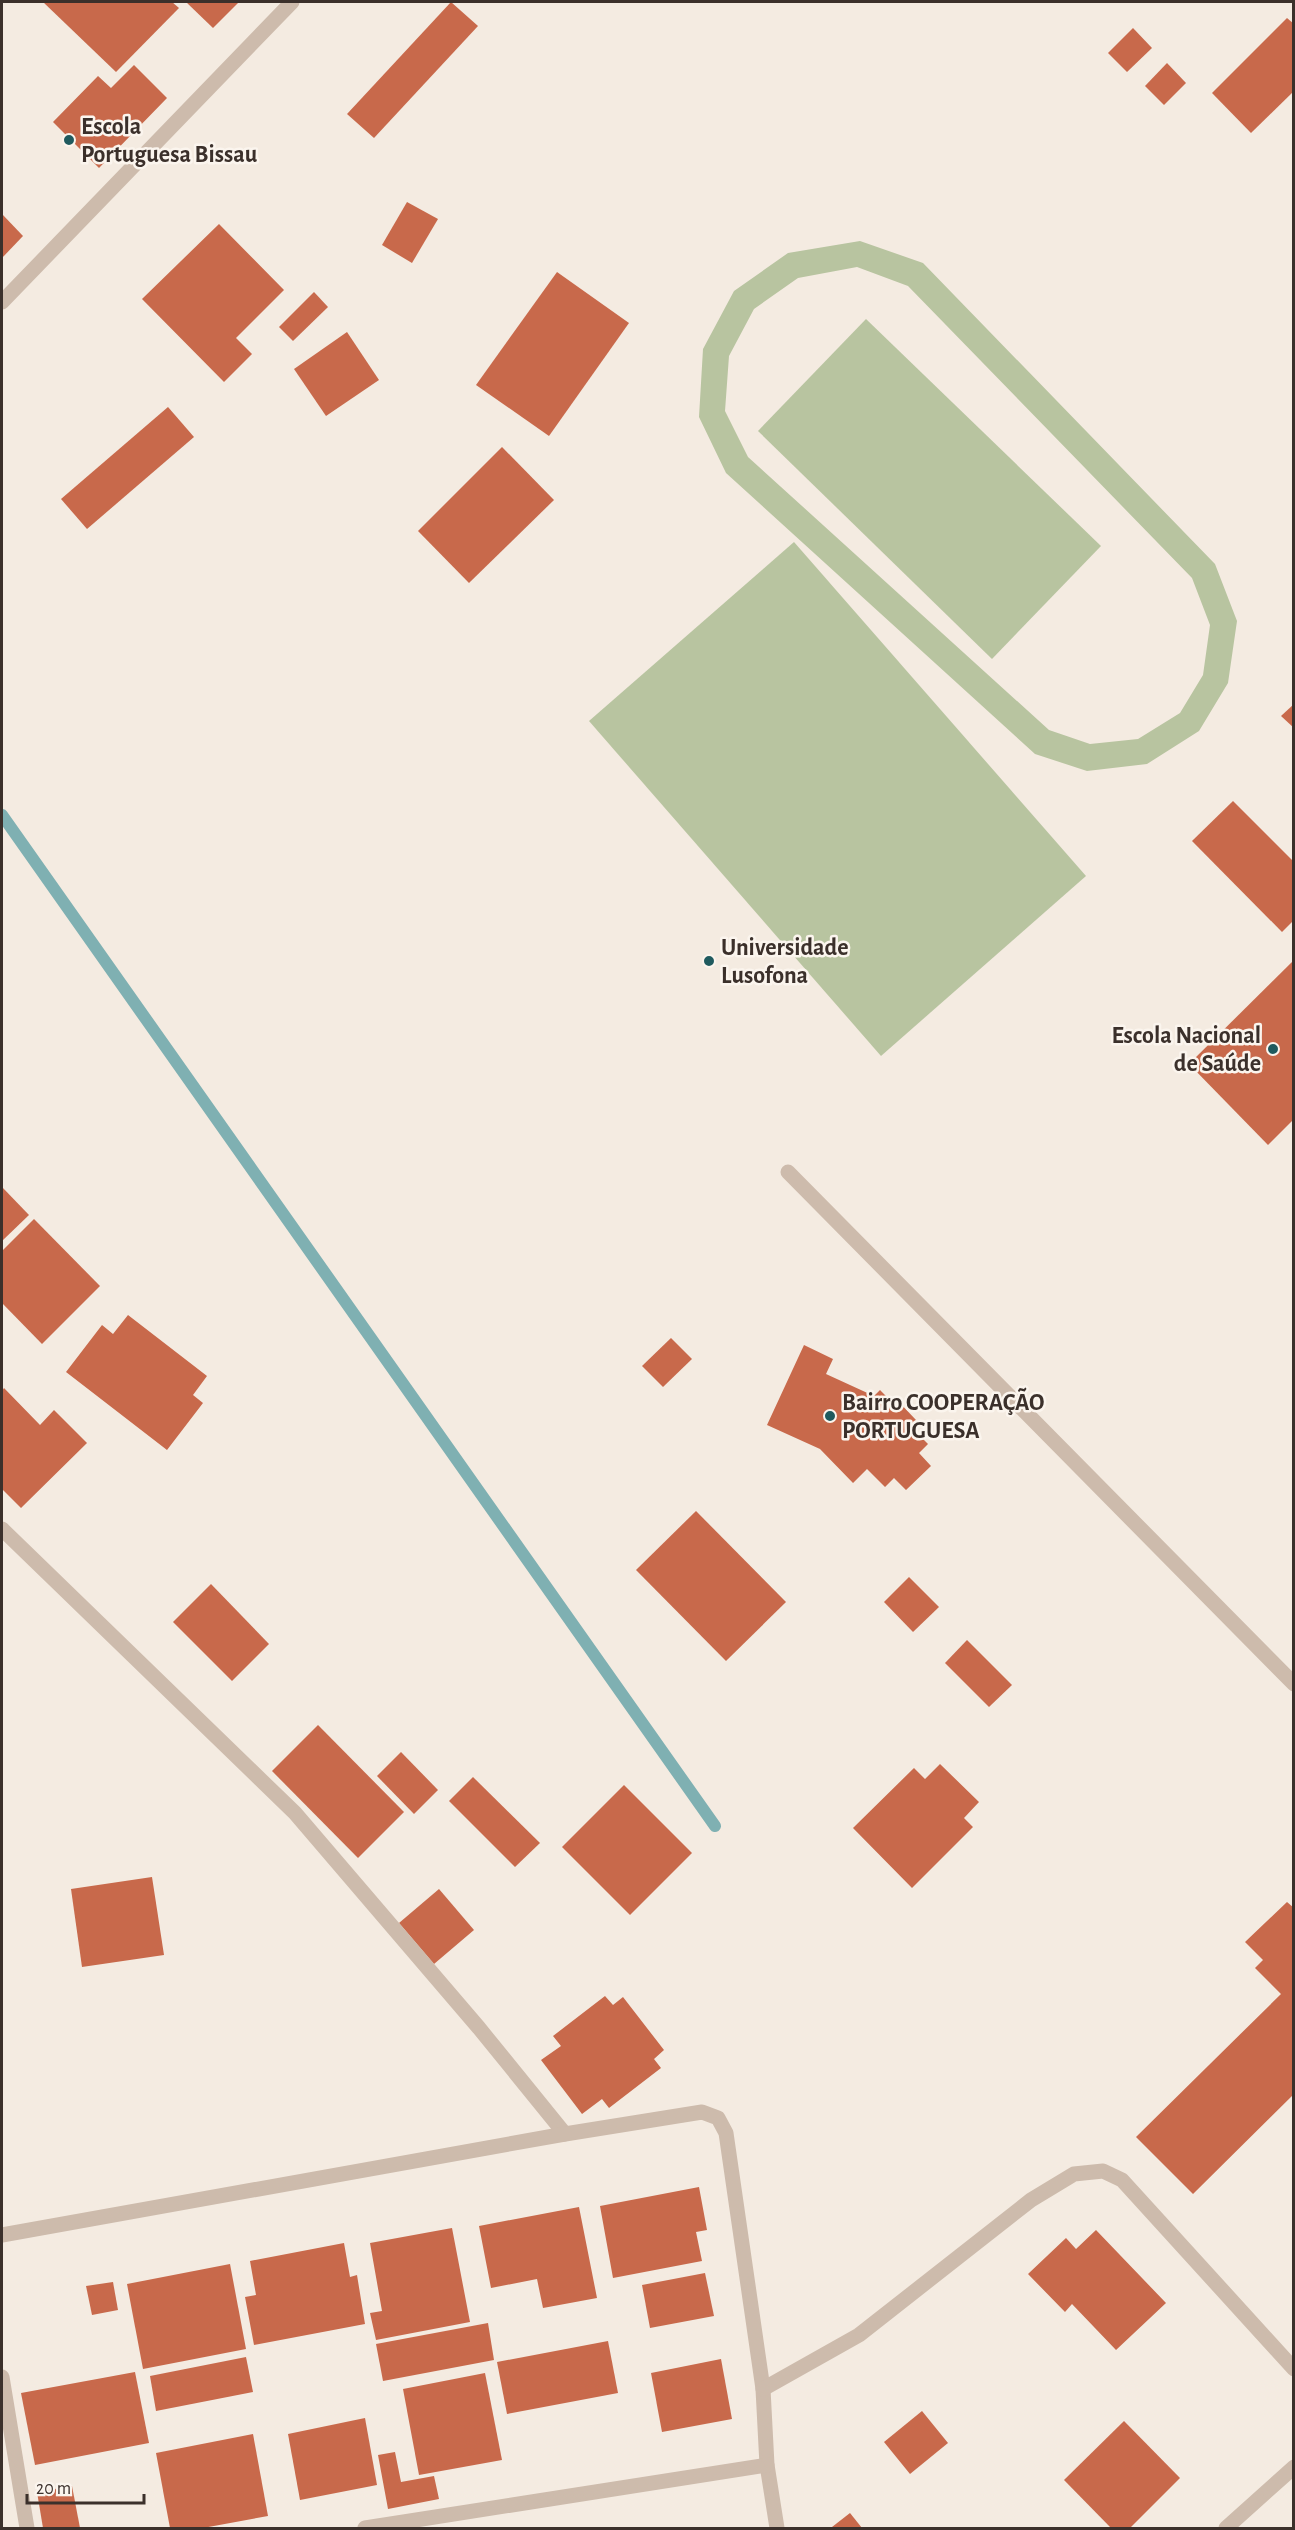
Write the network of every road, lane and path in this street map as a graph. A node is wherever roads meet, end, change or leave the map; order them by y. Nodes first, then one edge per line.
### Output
1 (292, 2) edge
2 (2, 302) edge
3 (788, 1172) dead end
4 (2, 1529) edge
5 (1293, 1684) edge
6 (565, 2134) junction
7 (2, 2235) edge
8 (1293, 2369) edge
9 (2, 2377) edge
10 (763, 2389) junction
11 (767, 2465) junction
12 (1293, 2467) edge
13 (27, 2529) edge
14 (365, 2529) edge
15 (777, 2529) edge
16 (1226, 2529) edge

1 - 2 street
3 - 5 street
4 - 6 street
6 - 7 street
6 - 10 street
8 - 10 street
9 - 13 street
10 - 11 street
11 - 14 street
11 - 15 street
12 - 16 street

